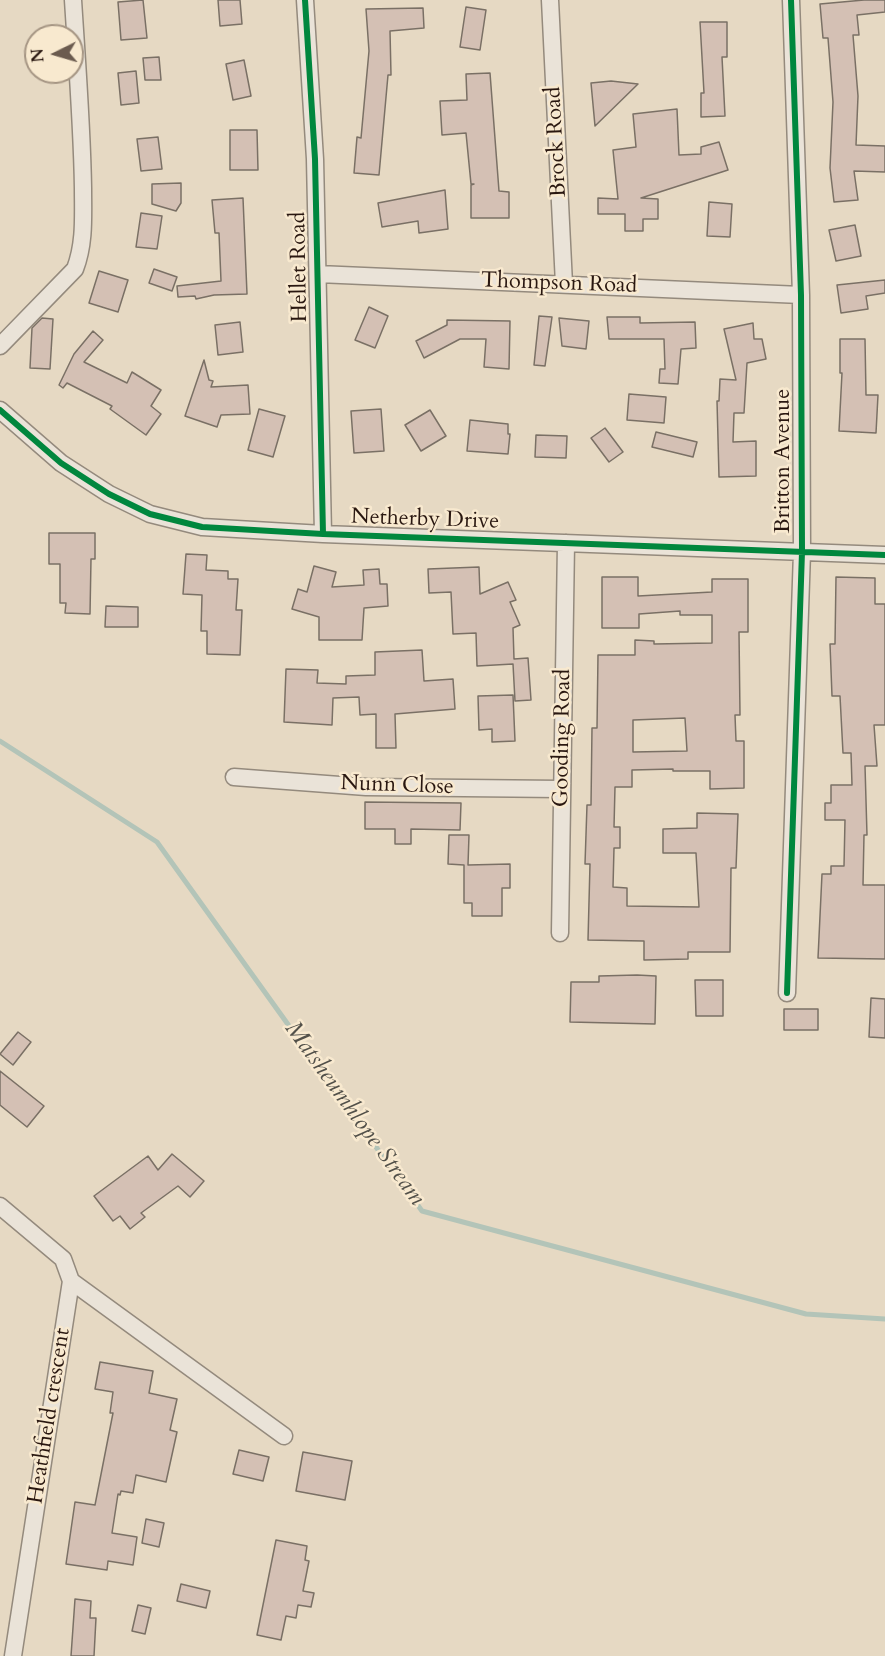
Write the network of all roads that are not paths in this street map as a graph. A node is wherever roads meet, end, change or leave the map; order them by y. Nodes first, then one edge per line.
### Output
1 (74, 0) edge
2 (305, 0) edge
3 (550, 0) edge
4 (792, 0) edge
5 (318, 274) junction
6 (564, 284) junction
7 (801, 295) junction
8 (0, 346) edge
9 (0, 410) edge
10 (323, 534) junction
11 (566, 543) junction
12 (802, 552) junction
13 (885, 555) edge
14 (234, 777) dead end
15 (561, 789) junction
16 (560, 933) dead end
17 (788, 993) dead end
18 (0, 1206) edge
19 (71, 1281) junction
20 (284, 1436) dead end
21 (13, 1656) edge

1 - 8 street
2 - 5 street, Hellet Road
3 - 6 street, Brock Road
4 - 7 street, Britton Avenue
5 - 6 street, Thompson Road
5 - 10 street, Hellet Road
6 - 7 street, Thompson Road
7 - 12 street, Britton Avenue
9 - 10 street, Netherby Drive
10 - 11 street, Netherby Drive
11 - 12 street, Netherby Drive
11 - 15 street, Gooding Road
12 - 13 street, Netherby Drive
12 - 17 street, Britton Avenue
14 - 15 street, Nunn Close
15 - 16 street, Gooding Road
18 - 19 street
19 - 20 street
19 - 21 street, Heathfield crescent

